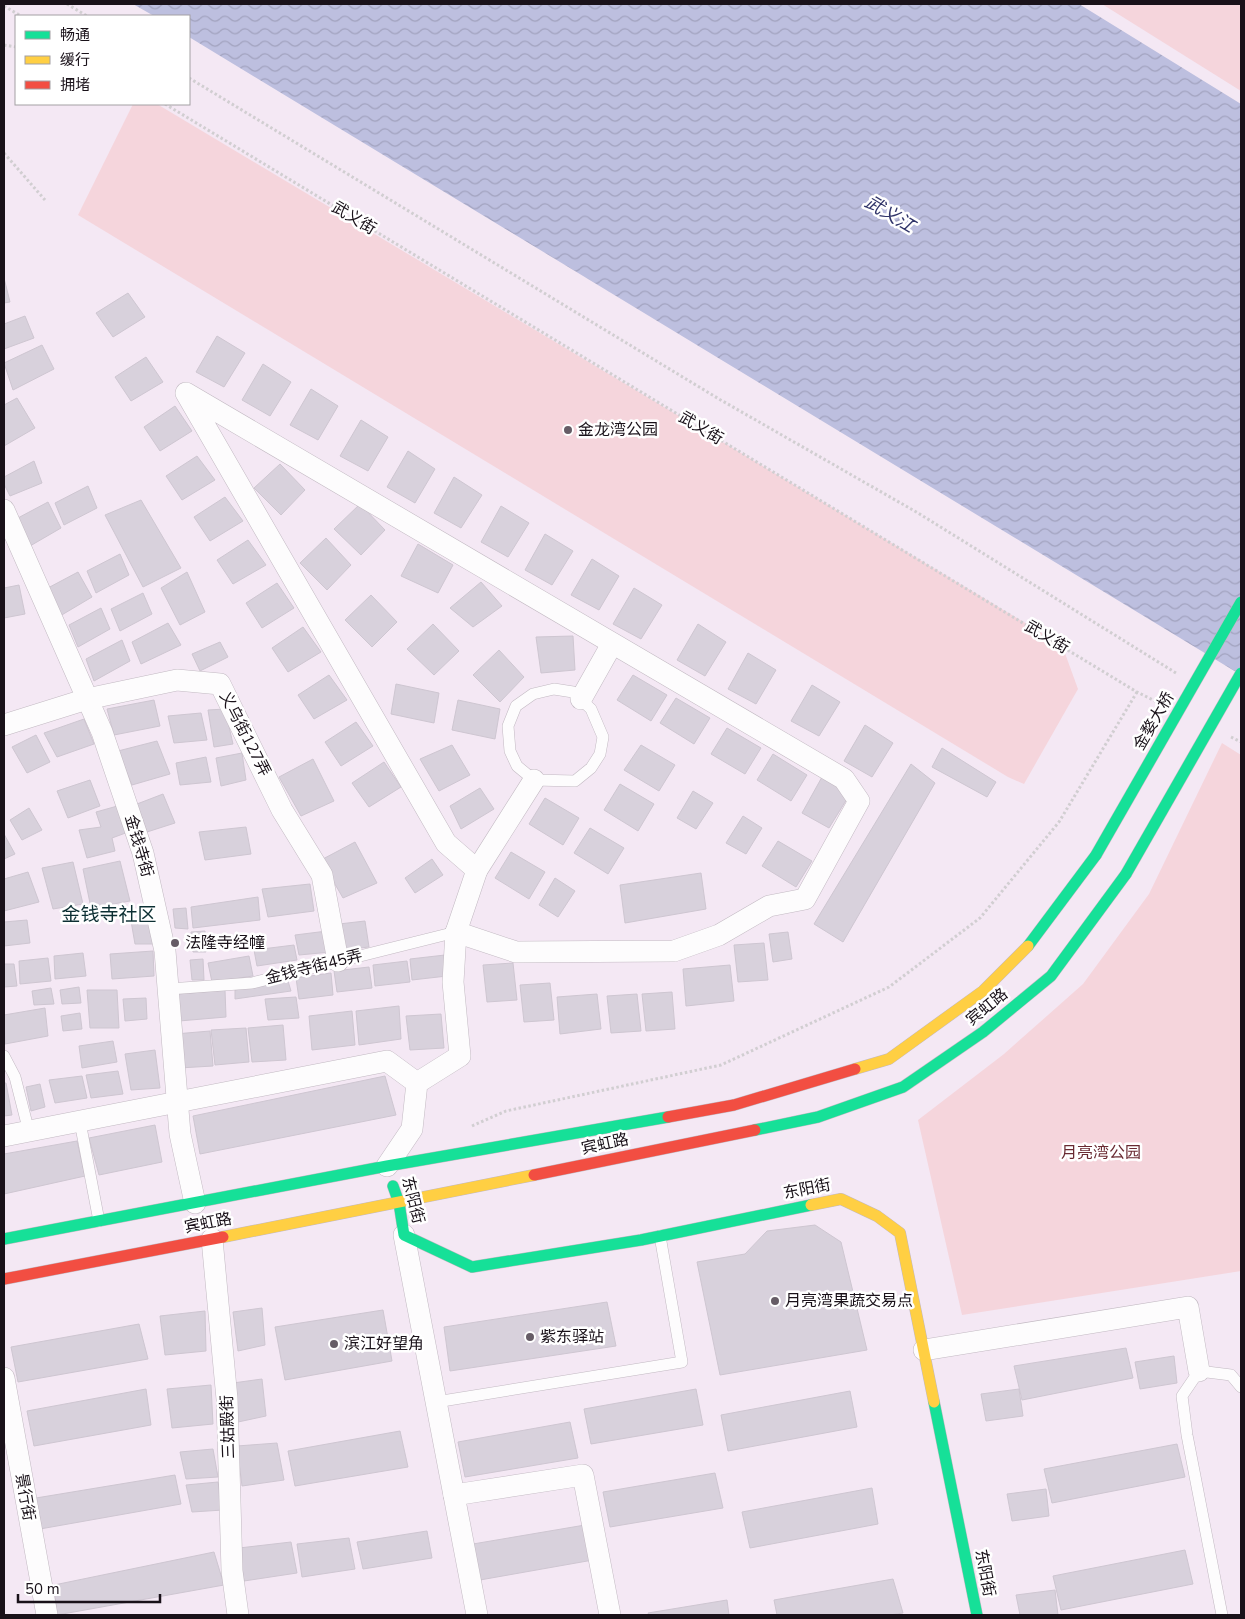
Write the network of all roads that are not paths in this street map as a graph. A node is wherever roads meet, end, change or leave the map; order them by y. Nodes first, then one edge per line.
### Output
1 (4, 510) edge
2 (1241, 602) edge
3 (612, 644) junction
4 (1241, 673) edge
5 (87, 699) junction
6 (581, 699) junction
7 (4, 725) edge
8 (534, 780) junction
9 (1096, 855) joint
10 (477, 870) junction
11 (456, 932) junction
12 (338, 961) junction
13 (168, 989) junction
14 (4, 1056) edge
15 (417, 1083) junction
16 (178, 1103) junction
17 (80, 1122) junction
18 (29, 1132) junction
19 (4, 1136) edge
20 (387, 1166) junction
21 (195, 1203) junction
22 (399, 1203) junction
23 (99, 1221) junction
24 (404, 1235) junction
25 (660, 1236) junction
26 (4, 1239) edge
27 (212, 1239) junction
28 (4, 1280) edge
29 (924, 1350) junction
30 (1199, 1371) junction
31 (4, 1378) edge
32 (1241, 1387) edge
33 (436, 1402) junction
34 (454, 1495) junction
35 (47, 1615) edge
36 (238, 1615) edge
37 (477, 1615) edge
38 (610, 1615) edge
39 (978, 1615) edge
40 (1222, 1615) edge

1 - 5 street, 金钱寺街
2 - 9 main road, 金婺大桥, bridge
3 - 6 street
3 - 10 street
3 - 11 street
4 - 22 main road, 宾虹路, bridge
5 - 7 street, 义乌街127弄
5 - 12 street, 义乌街127弄
5 - 13 street, 金钱寺街
6 - 8 lane
6 - 8 lane
8 - 10 street
9 - 20 main road, 宾虹路
10 - 11 street
11 - 12 lane, 金钱寺街45弄
11 - 15 street
12 - 13 lane, 金钱寺街45弄
13 - 16 street, 金钱寺街
14 - 18 lane
15 - 16 street
15 - 20 street
16 - 17 street
16 - 21 street, 金钱寺街
17 - 18 street
17 - 23 lane
18 - 19 street
20 - 21 main road, 宾虹路
20 - 22 main road, 东阳街
21 - 23 main road, 宾虹路
22 - 24 main road, 东阳街
22 - 27 main road, 宾虹路
23 - 26 main road, 宾虹路
24 - 25 main road, 东阳街
24 - 33 street
25 - 29 main road, 东阳街
25 - 33 lane
27 - 28 main road, 宾虹路
27 - 36 street, 三姑殿街
29 - 30 street
29 - 39 main road, 东阳街
30 - 32 lane
30 - 40 lane
31 - 35 street, 景行街
33 - 34 street
34 - 37 street
34 - 38 street

